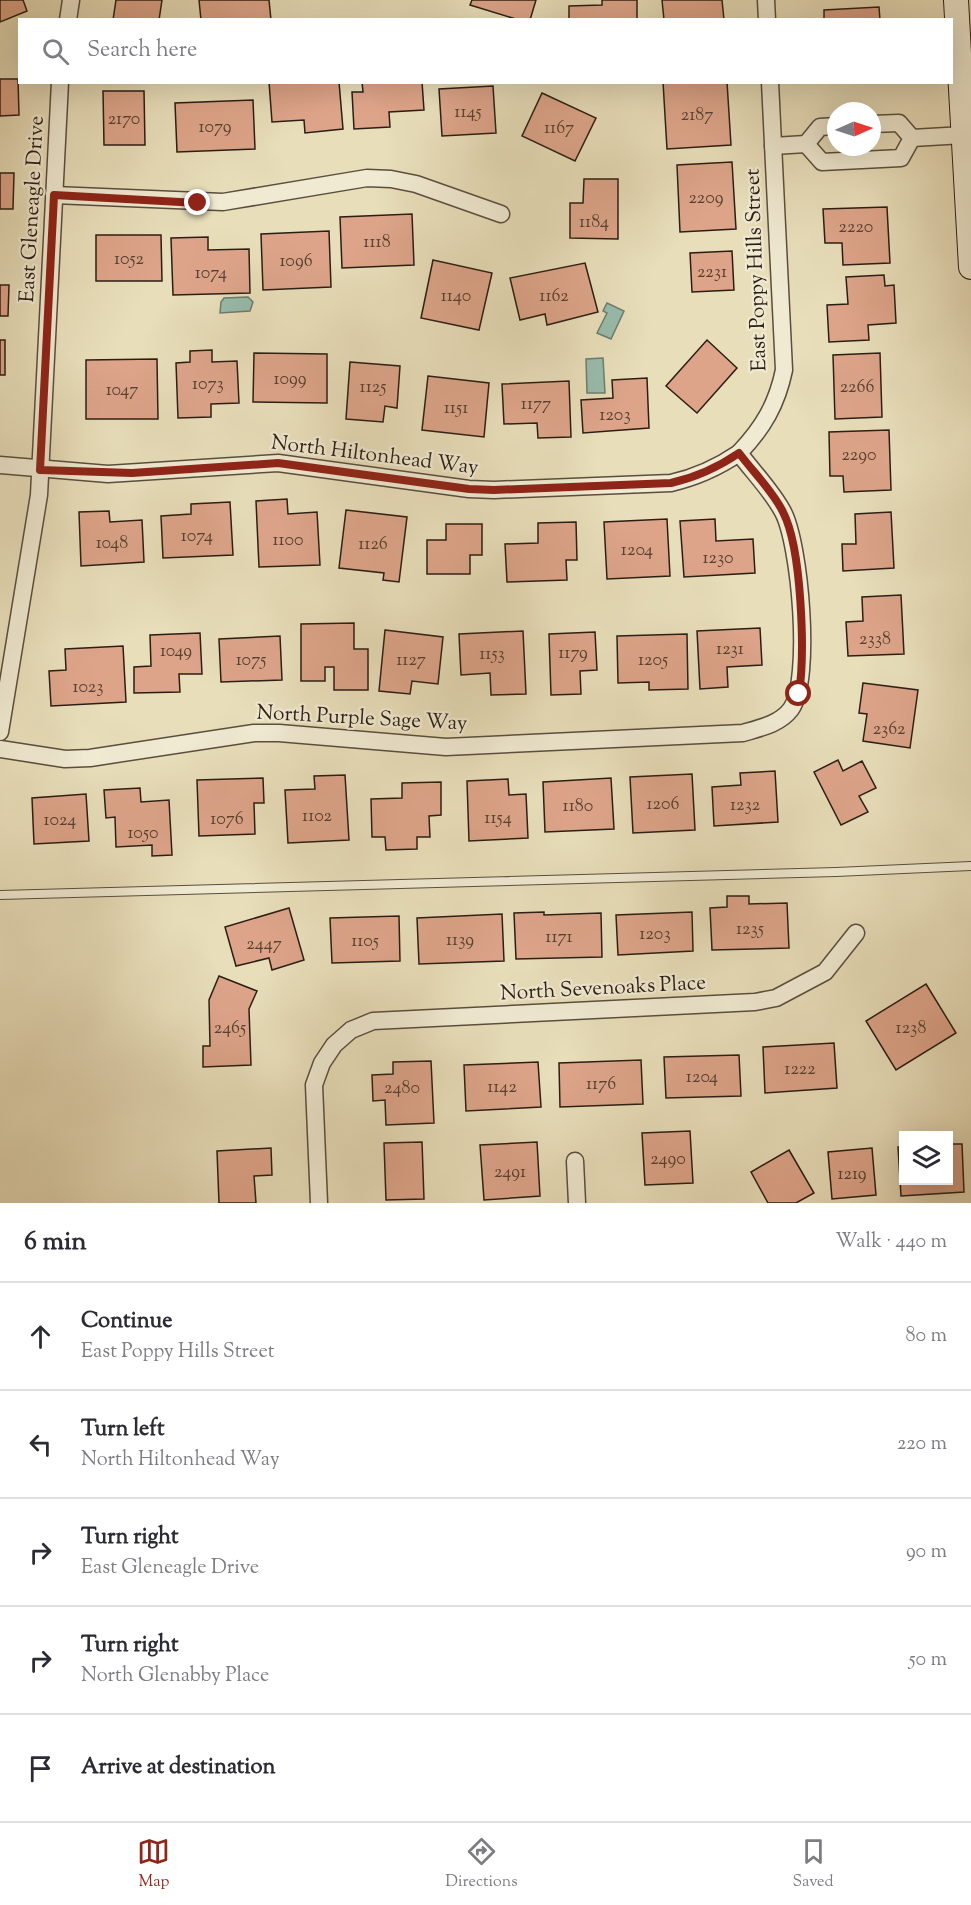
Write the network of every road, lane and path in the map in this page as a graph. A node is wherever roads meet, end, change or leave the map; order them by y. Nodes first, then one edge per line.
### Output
1 (71, 0) edge
2 (766, 0) edge
3 (956, 0) edge
4 (68, 18) edge
5 (767, 18) edge
6 (60, 84) edge
7 (770, 84) edge
8 (881, 124) edge
9 (827, 127) edge
10 (964, 135) junction
11 (912, 138) junction
12 (806, 144) junction
13 (772, 146) junction
14 (54, 195) junction
15 (501, 214) dead end
16 (971, 267) edge
17 (739, 453) junction
18 (0, 465) edge
19 (40, 470) junction
20 (0, 732) edge
21 (0, 749) edge
22 (971, 866) edge
23 (0, 895) edge
24 (856, 933) dead end
25 (575, 1161) dead end
26 (319, 1203) edge
27 (577, 1203) edge

1 - 4 street
2 - 5 street
3 - 10 main road
6 - 14 street, East Gleneagle Drive
7 - 13 street, East Poppy Hills Street
8 - 11 street
9 - 12 street
10 - 11 street
10 - 16 main road
11 - 12 street
12 - 13 street
13 - 17 street, East Poppy Hills Street
14 - 15 street
14 - 19 street, East Gleneagle Drive
17 - 19 street, North Hiltonhead Way
17 - 21 street, North Purple Sage Way
18 - 19 street, North Hiltonhead Way
19 - 20 street, East Gleneagle Drive
22 - 23 lane
24 - 26 street, North Sevenoaks Place
25 - 27 street

